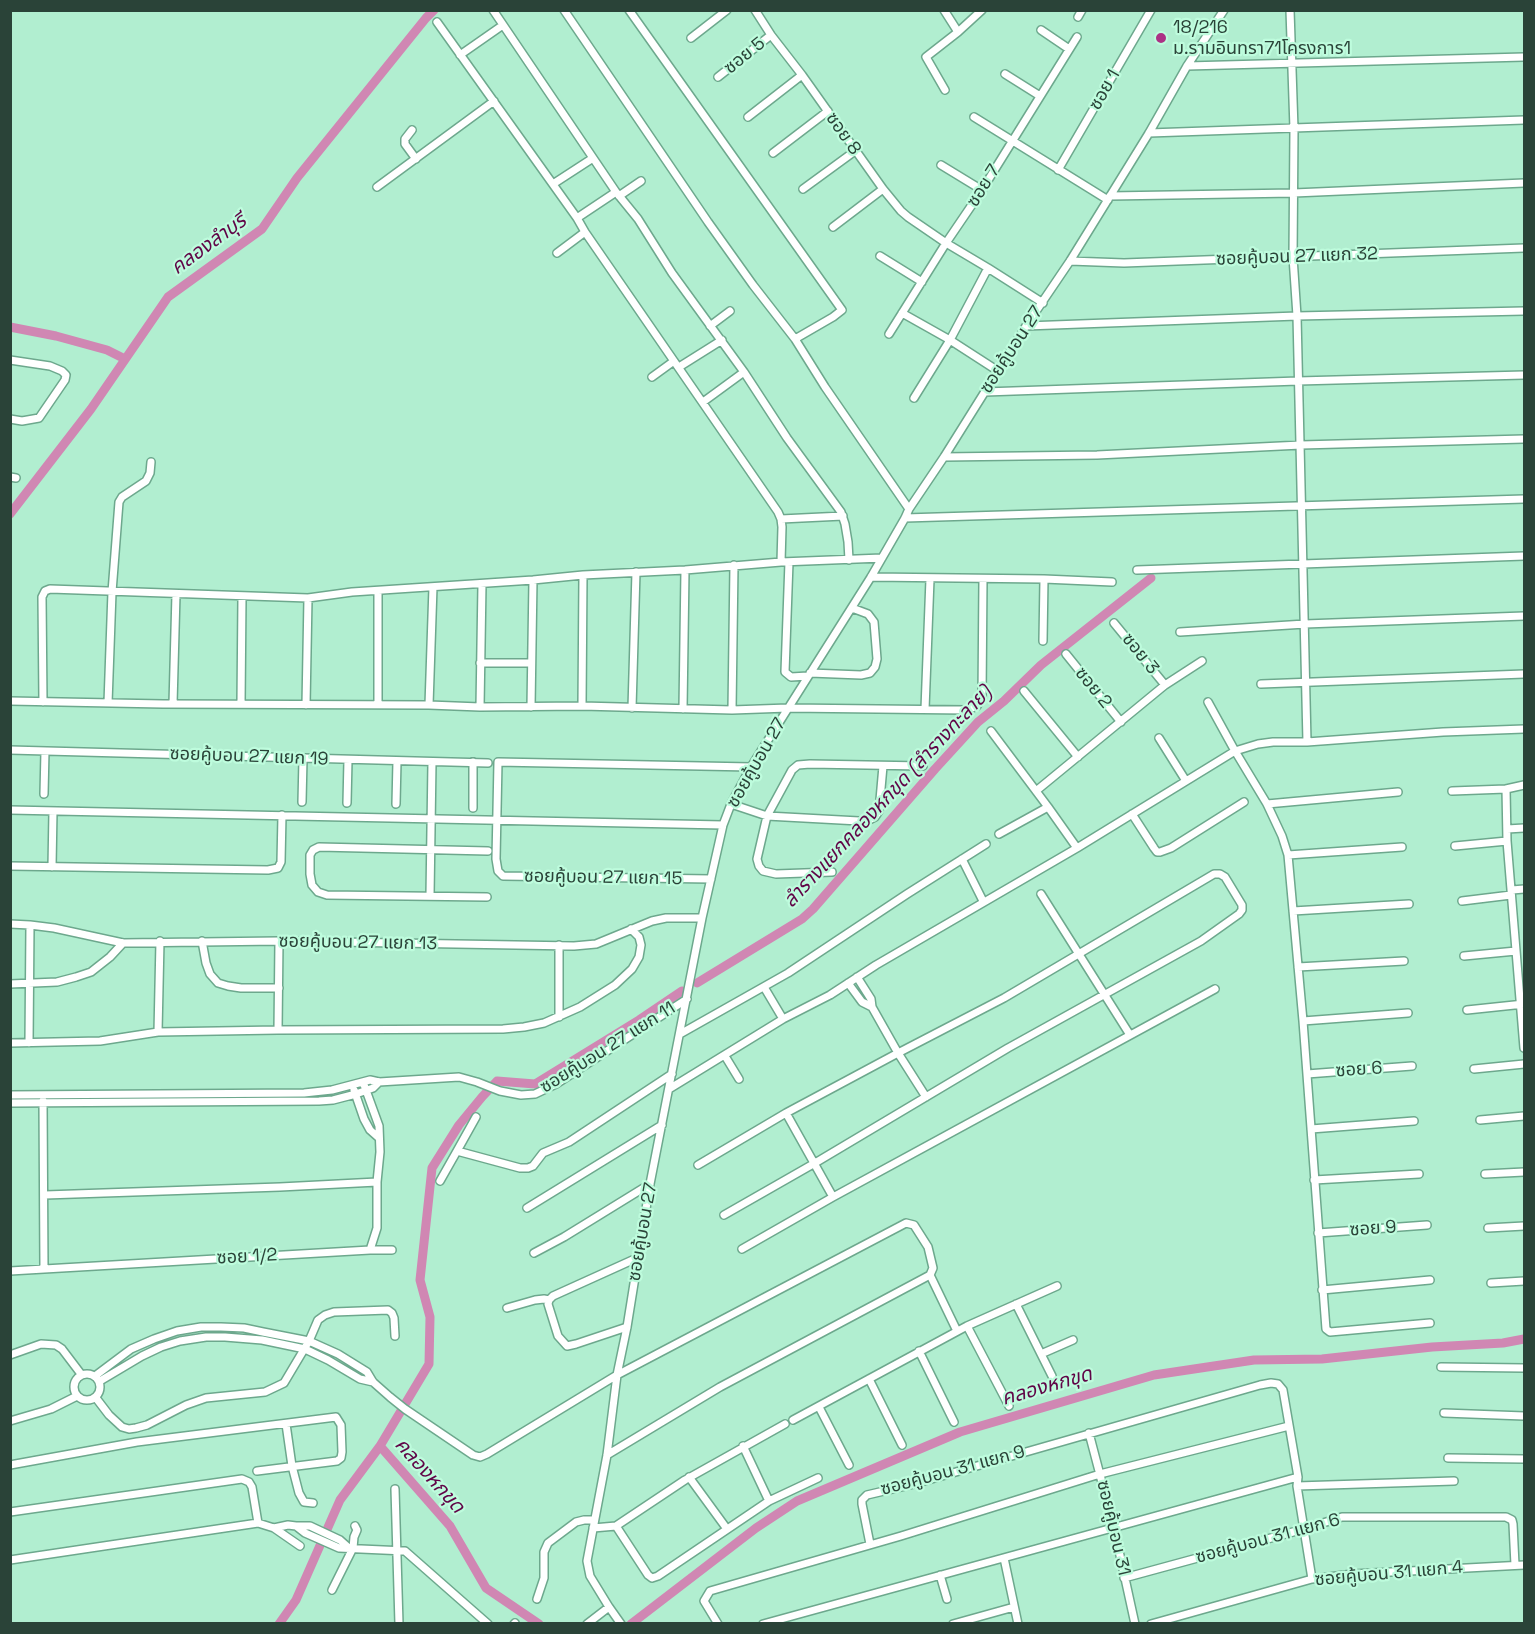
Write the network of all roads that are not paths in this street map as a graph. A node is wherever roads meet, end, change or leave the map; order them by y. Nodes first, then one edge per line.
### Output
1 (493, 10) edge
2 (564, 10) edge
3 (628, 10) edge
4 (727, 10) edge
5 (755, 10) edge
6 (944, 10) edge
7 (982, 10) edge
8 (1151, 10) edge
9 (1224, 10) edge
10 (1290, 10) edge
11 (437, 22) dead end
12 (503, 26) junction
13 (1041, 30) dead end
14 (958, 32) junction
15 (771, 35) junction
16 (1077, 36) dead end
17 (691, 38) dead end
18 (1069, 49) junction
19 (460, 55) junction
20 (1524, 57) edge
21 (1292, 63) junction
22 (1188, 66) junction
23 (1005, 74) dead end
24 (802, 75) junction
25 (718, 77) dead end
26 (945, 90) dead end
27 (1040, 96) junction
28 (494, 101) junction
29 (828, 111) junction
30 (748, 117) dead end
31 (974, 117) dead end
32 (1524, 120) edge
33 (1294, 129) junction
34 (412, 130) dead end
35 (1149, 133) junction
36 (1011, 141) junction
37 (855, 151) junction
38 (774, 153) dead end
39 (593, 158) junction
40 (416, 159) junction
41 (941, 165) dead end
42 (1059, 170) junction
43 (641, 181) dead end
44 (1524, 183) edge
45 (553, 184) junction
46 (377, 187) dead end
47 (803, 189) dead end
48 (883, 189) junction
49 (982, 190) junction
50 (1294, 193) junction
51 (617, 194) junction
52 (1109, 198) junction
53 (577, 218) junction
54 (833, 227) dead end
55 (585, 232) junction
56 (946, 243) junction
57 (1524, 248) edge
58 (557, 253) dead end
59 (880, 256) dead end
60 (1293, 257) junction
61 (1070, 261) junction
62 (988, 268) junction
63 (922, 282) junction
64 (1043, 303) junction
65 (730, 311) dead end
66 (1524, 311) edge
67 (902, 313) junction
68 (1297, 316) junction
69 (710, 326) junction
70 (1026, 326) junction
71 (888, 334) dead end
72 (795, 339) junction
73 (722, 340) junction
74 (950, 340) junction
75 (10, 360) edge
76 (676, 364) junction
77 (998, 371) junction
78 (744, 372) junction
79 (1524, 375) edge
80 (652, 377) dead end
81 (1298, 381) junction
82 (985, 392) junction
83 (914, 398) dead end
84 (703, 402) junction
85 (10, 419) edge
86 (1524, 439) edge
87 (1301, 445) junction
88 (944, 457) junction
89 (151, 462) dead end
90 (1524, 499) edge
91 (1302, 506) junction
92 (909, 509) junction
93 (843, 516) junction
94 (906, 518) junction
95 (781, 519) junction
96 (1524, 556) edge
97 (882, 558) junction
98 (849, 560) junction
99 (785, 562) junction
100 (734, 565) junction
101 (1304, 565) junction
102 (685, 570) junction
103 (1137, 570) dead end
104 (636, 572) junction
105 (584, 575) junction
106 (871, 577) junction
107 (930, 579) junction
108 (983, 579) junction
109 (1044, 579) junction
110 (533, 580) junction
111 (1112, 582) dead end
112 (482, 584) junction
113 (433, 587) junction
114 (378, 591) junction
115 (112, 592) junction
116 (176, 594) junction
117 (242, 597) junction
118 (308, 598) junction
119 (852, 608) junction
120 (1524, 615) edge
121 (1114, 623) dead end
122 (1305, 624) junction
123 (1180, 632) dead end
124 (1043, 642) dead end
125 (1066, 654) dead end
126 (1202, 661) dead end
127 (480, 663) junction
128 (531, 663) junction
129 (1524, 674) edge
130 (809, 675) junction
131 (1306, 683) junction
132 (1260, 684) dead end
133 (1165, 685) junction
134 (1023, 691) dead end
135 (10, 701) edge
136 (43, 702) junction
137 (1208, 702) dead end
138 (108, 703) junction
139 (173, 704) junction
140 (242, 704) junction
141 (306, 705) junction
142 (378, 705) junction
143 (429, 705) junction
144 (531, 706) junction
145 (582, 706) junction
146 (480, 707) junction
147 (632, 708) junction
148 (789, 708) junction
149 (683, 709) junction
150 (925, 709) junction
151 (732, 710) junction
152 (1121, 722) junction
153 (1524, 729) edge
154 (991, 731) dead end
155 (1159, 738) dead end
156 (1308, 742) junction
157 (10, 750) edge
158 (45, 751) junction
159 (1235, 751) junction
160 (1078, 757) junction
161 (303, 759) junction
162 (348, 760) junction
163 (397, 761) junction
164 (432, 762) junction
165 (473, 762) junction
166 (488, 763) dead end
167 (882, 766) junction
168 (923, 766) dead end
169 (751, 767) junction
170 (1186, 781) junction
171 (1524, 785) edge
172 (1506, 789) junction
173 (1036, 791) junction
174 (1452, 791) dead end
175 (1398, 792) dead end
176 (44, 794) dead end
177 (302, 802) dead end
178 (1244, 802) dead end
179 (347, 803) dead end
180 (396, 804) dead end
181 (731, 804) junction
182 (1267, 804) junction
183 (1048, 807) junction
184 (472, 808) dead end
185 (10, 810) edge
186 (53, 811) junction
187 (1132, 814) junction
188 (282, 815) junction
189 (767, 816) junction
190 (431, 819) junction
191 (498, 820) junction
192 (723, 825) junction
193 (1524, 828) edge
194 (1507, 829) junction
195 (999, 834) dead end
196 (1507, 841) junction
197 (986, 844) dead end
198 (1455, 846) dead end
199 (1402, 847) dead end
200 (1077, 848) junction
201 (430, 849) junction
202 (488, 851) dead end
203 (1288, 855) junction
204 (962, 860) junction
205 (10, 866) edge
206 (52, 867) junction
207 (832, 872) dead end
208 (711, 879) junction
209 (1524, 889) edge
210 (1511, 893) junction
211 (1041, 894) dead end
212 (430, 896) junction
213 (487, 897) dead end
214 (1462, 901) dead end
215 (983, 902) junction
216 (1409, 904) dead end
217 (1293, 911) junction
218 (702, 918) junction
219 (10, 924) edge
220 (30, 925) junction
221 (632, 929) junction
222 (160, 941) junction
223 (202, 941) junction
224 (279, 942) junction
225 (123, 943) junction
226 (559, 945) junction
227 (1524, 947) edge
228 (1516, 949) junction
229 (1079, 953) junction
230 (1464, 956) dead end
231 (1404, 961) dead end
232 (1298, 967) junction
233 (857, 977) junction
234 (848, 983) junction
235 (10, 984) edge
236 (30, 984) junction
237 (764, 987) junction
238 (279, 988) junction
239 (1215, 989) dead end
240 (1104, 993) junction
241 (687, 999) junction
242 (1523, 1004) edge
243 (872, 1007) junction
244 (1467, 1010) dead end
245 (1408, 1013) dead end
246 (559, 1017) junction
247 (783, 1019) junction
248 (1303, 1021) junction
249 (278, 1030) junction
250 (158, 1032) junction
251 (680, 1034) junction
252 (1130, 1035) junction
253 (29, 1043) junction
254 (10, 1044) edge
255 (1524, 1048) edge
256 (898, 1053) junction
257 (725, 1056) junction
258 (1524, 1064) edge
259 (1412, 1066) dead end
260 (1474, 1069) dead end
261 (672, 1074) junction
262 (1306, 1074) junction
263 (739, 1078) dead end
264 (363, 1082) junction
265 (383, 1082) junction
266 (353, 1084) junction
267 (669, 1089) junction
268 (366, 1090) junction
269 (356, 1094) junction
270 (10, 1095) edge
271 (926, 1097) junction
272 (43, 1099) junction
273 (10, 1103) edge
274 (786, 1113) junction
275 (1524, 1116) edge
276 (476, 1117) dead end
277 (1480, 1120) dead end
278 (1414, 1121) dead end
279 (662, 1125) junction
280 (1311, 1129) junction
281 (379, 1138) junction
282 (457, 1151) junction
283 (815, 1163) junction
284 (698, 1165) dead end
285 (1524, 1172) edge
286 (1419, 1174) dead end
287 (1485, 1174) dead end
288 (1314, 1180) junction
289 (440, 1181) dead end
290 (377, 1182) junction
291 (650, 1184) junction
292 (45, 1196) junction
293 (833, 1197) junction
294 (527, 1208) dead end
295 (724, 1215) dead end
296 (1427, 1225) dead end
297 (1524, 1226) edge
298 (1488, 1228) dead end
299 (1318, 1233) junction
300 (742, 1249) dead end
301 (370, 1250) junction
302 (392, 1250) dead end
303 (534, 1253) dead end
304 (638, 1258) junction
305 (44, 1269) junction
306 (10, 1271) edge
307 (930, 1275) junction
308 (1430, 1280) dead end
309 (1524, 1281) edge
310 (1491, 1283) dead end
311 (1057, 1286) dead end
312 (1322, 1290) junction
313 (549, 1300) junction
314 (1016, 1304) junction
315 (507, 1308) dead end
316 (1430, 1323) dead end
317 (967, 1326) junction
318 (237, 1327) junction
319 (627, 1327) junction
320 (957, 1331) junction
321 (171, 1333) junction
322 (395, 1336) dead end
323 (236, 1337) junction
324 (1073, 1340) dead end
325 (309, 1341) junction
326 (174, 1343) junction
327 (305, 1349) junction
328 (919, 1351) junction
329 (1041, 1354) junction
330 (10, 1355) edge
331 (1441, 1367) dead end
332 (1524, 1368) edge
333 (81, 1374) junction
334 (617, 1375) junction
335 (1052, 1376) dead end
336 (97, 1378) junction
337 (869, 1379) junction
338 (373, 1382) junction
339 (77, 1396) junction
340 (96, 1398) junction
341 (1009, 1406) dead end
342 (819, 1407) junction
343 (1444, 1413) dead end
344 (1524, 1416) edge
345 (10, 1420) edge
346 (793, 1420) dead end
347 (954, 1422) dead end
348 (286, 1424) junction
349 (785, 1424) dead end
350 (1289, 1426) junction
351 (1089, 1433) junction
352 (902, 1445) dead end
353 (743, 1446) junction
354 (607, 1455) junction
355 (1448, 1458) dead end
356 (1524, 1459) edge
357 (10, 1465) edge
358 (849, 1465) dead end
359 (292, 1466) junction
360 (257, 1471) dead end
361 (1100, 1474) junction
362 (689, 1477) junction
363 (1298, 1477) junction
364 (818, 1478) dead end
365 (1454, 1480) dead end
366 (1298, 1486) junction
367 (395, 1489) dead end
368 (769, 1501) junction
369 (313, 1503) dead end
370 (10, 1512) edge
371 (258, 1523) junction
372 (594, 1524) junction
373 (355, 1526) dead end
374 (616, 1526) junction
375 (274, 1528) junction
376 (1114, 1528) junction
377 (727, 1529) junction
378 (1304, 1529) junction
379 (870, 1544) junction
380 (300, 1546) dead end
381 (351, 1548) junction
382 (398, 1550) junction
383 (1004, 1558) junction
384 (10, 1560) edge
385 (1515, 1565) junction
386 (1524, 1565) edge
387 (940, 1575) junction
388 (1124, 1578) junction
389 (1312, 1579) junction
390 (332, 1590) dead end
391 (537, 1599) dead end
392 (947, 1599) dead end
393 (1014, 1606) junction
394 (609, 1607) junction
395 (620, 1622) edge
396 (399, 1623) edge
397 (488, 1623) edge
398 (587, 1623) edge
399 (718, 1623) edge
400 (764, 1623) edge
401 (953, 1623) edge
402 (1018, 1623) edge
403 (1135, 1623) edge
404 (1151, 1623) edge

1 - 12 street
2 - 72 street
3 - 72 street
4 - 17 street
5 - 15 street, ซอย 8
6 - 14 street
7 - 14 street
8 - 42 street, ซอย 1
9 - 22 street, ซอยคู้บอน 27
10 - 21 street
11 - 19 street
12 - 19 street
12 - 39 street
13 - 18 street
14 - 26 street
15 - 24 street, ซอย 8
15 - 25 street, ซอย 5
16 - 18 street, ซอย 7
18 - 27 street, ซอย 7
19 - 28 street
20 - 21 street
21 - 22 street
21 - 33 street
22 - 35 street, ซอยคู้บอน 27
23 - 27 street
24 - 29 street, ซอย 8
24 - 30 street
27 - 36 street, ซอย 7
28 - 40 street
28 - 45 street
29 - 37 street, ซอย 8
29 - 38 street
31 - 36 street
32 - 33 street
33 - 35 street
33 - 50 street
34 - 40 street
35 - 52 street, ซอยคู้บอน 27
36 - 42 street
36 - 49 street, ซอย 7
37 - 47 street
37 - 48 street, ซอย 8
39 - 45 street
39 - 51 street
40 - 46 street
41 - 49 street
42 - 52 street
43 - 51 street
44 - 50 street
45 - 53 street
48 - 54 street
48 - 56 street, ซอย 8
49 - 56 street, ซอย 7
50 - 52 street
50 - 60 street
51 - 53 street
51 - 69 street
52 - 61 street, ซอยคู้บอน 27
53 - 55 street
55 - 58 street
55 - 76 street
56 - 62 street, ซอย 8
56 - 63 street, ซอย 7
57 - 60 street, ซอยคู้บอน 27 แยก 32
59 - 63 street
60 - 61 street, ซอยคู้บอน 27 แยก 32
60 - 68 street
61 - 64 street, ซอยคู้บอน 27
62 - 64 street, ซอย 8
62 - 74 street
63 - 67 street, ซอย 7
64 - 70 street, ซอยคู้บอน 27
65 - 69 street
66 - 68 street
67 - 71 street, ซอย 7
67 - 74 street
68 - 70 street
68 - 81 street
69 - 73 street
70 - 77 street, ซอยคู้บอน 27
72 - 92 street
73 - 76 street
73 - 78 street
74 - 77 street
74 - 83 street
75 - 85 street
76 - 80 street
76 - 84 street
77 - 82 street, ซอยคู้บอน 27
78 - 84 street
78 - 93 street
79 - 81 street
81 - 82 street
81 - 87 street
82 - 88 street, ซอยคู้บอน 27
84 - 95 street
86 - 87 street
87 - 88 street
87 - 91 street
88 - 92 street, ซอยคู้บอน 27
89 - 115 street
90 - 91 street
91 - 94 street
91 - 101 street
92 - 94 street, ซอยคู้บอน 27
93 - 95 street
93 - 98 street
94 - 97 street, ซอยคู้บอน 27
95 - 99 street
96 - 101 street
97 - 98 street
97 - 106 street, ซอยคู้บอน 27
98 - 99 street
99 - 100 street
99 - 130 street
100 - 102 street
100 - 151 street
101 - 103 street
101 - 122 street
102 - 104 street
102 - 149 street
104 - 105 street
104 - 147 street
105 - 110 street
105 - 145 street
106 - 107 street
106 - 119 street, ซอยคู้บอน 27
107 - 108 street
107 - 150 street
108 - 109 street
108 - 150 street
109 - 111 street
109 - 124 street
110 - 112 street
110 - 128 street
112 - 113 street
112 - 127 street
113 - 114 street
113 - 143 street
114 - 118 street
114 - 142 street
115 - 116 street
115 - 136 street
115 - 138 street
116 - 117 street
116 - 139 street
117 - 118 street
117 - 140 street
118 - 141 street
119 - 130 street, ซอยคู้บอน 27
119 - 130 street
120 - 122 street
121 - 133 street, ซอย 3
122 - 123 street
122 - 131 street
125 - 152 street, ซอย 2
126 - 133 street
127 - 128 street
127 - 146 street
128 - 144 street
129 - 131 street
130 - 148 street, ซอยคู้บอน 27
131 - 132 street
131 - 156 street
133 - 152 street
134 - 160 street
135 - 136 street
136 - 138 street
137 - 159 street
138 - 139 street
139 - 140 street
140 - 141 street
141 - 142 street
142 - 143 street
143 - 146 street
144 - 145 street
144 - 146 street
145 - 147 street
147 - 149 street
148 - 150 street
148 - 151 street
148 - 169 street, ซอยคู้บอน 27
149 - 151 street
152 - 160 street
153 - 156 street
154 - 173 street
155 - 170 street
156 - 159 street
157 - 158 street, ซอยคู้บอน 27 แยก 19
158 - 161 street, ซอยคู้บอน 27 แยก 19
158 - 176 street
159 - 170 street
159 - 182 street
160 - 173 street
161 - 162 street, ซอยคู้บอน 27 แยก 19
161 - 177 street
162 - 163 street, ซอยคู้บอน 27 แยก 19
162 - 179 street
163 - 164 street, ซอยคู้บอน 27 แยก 19
163 - 180 street
164 - 165 street, ซอยคู้บอน 27 แยก 19
164 - 190 street
165 - 166 street, ซอยคู้บอน 27 แยก 19
165 - 184 street
167 - 168 street
167 - 189 street
167 - 189 street
169 - 181 street, ซอยคู้บอน 27
169 - 191 street, ซอยคู้บอน 27 แยก 15
170 - 187 street
171 - 172 street
172 - 174 street
172 - 194 street
173 - 183 street
175 - 182 street
178 - 187 street
181 - 189 street
181 - 192 street, ซอยคู้บอน 27
182 - 203 street
183 - 195 street
183 - 200 street
185 - 186 street
186 - 188 street
186 - 206 street
187 - 200 street
188 - 190 street
188 - 206 street
189 - 207 street
190 - 191 street
190 - 201 street
191 - 192 street
191 - 208 street, ซอยคู้บอน 27 แยก 15
192 - 208 street, ซอยคู้บอน 27
193 - 194 street
194 - 196 street
196 - 198 street
196 - 210 street
197 - 204 street
199 - 203 street
200 - 215 street
201 - 202 street
201 - 212 street
201 - 212 street
203 - 217 street
204 - 215 street
204 - 237 street
205 - 206 street
208 - 218 street, ซอยคู้บอน 27
209 - 210 street
210 - 214 street
210 - 228 street
211 - 229 street
212 - 213 street
215 - 233 street
216 - 217 street
217 - 232 street
218 - 221 street, ซอยคู้บอน 27 แยก 13
218 - 241 street, ซอยคู้บอน 27
219 - 220 street, ซอยคู้บอน 27 แยก 13
220 - 225 street, ซอยคู้บอน 27 แยก 13
220 - 236 street
221 - 226 street, ซอยคู้บอน 27 แยก 13
221 - 246 street
222 - 223 street, ซอยคู้บอน 27 แยก 13
222 - 225 street, ซอยคู้บอน 27 แยก 13
222 - 250 street
223 - 224 street, ซอยคู้บอน 27 แยก 13
223 - 238 street
224 - 226 street, ซอยคู้บอน 27 แยก 13
224 - 238 street
225 - 236 street
226 - 246 street
227 - 228 street
228 - 230 street
228 - 242 street
229 - 240 street
229 - 240 street
229 - 256 street
231 - 232 street
232 - 248 street
233 - 234 street
233 - 243 street
234 - 243 street
234 - 247 street
235 - 236 street
236 - 253 street
237 - 247 street
237 - 251 street
238 - 249 street
239 - 252 street
240 - 252 street
240 - 271 street
241 - 251 street, ซอยคู้บอน 27
241 - 265 street, ซอยคู้บอน 27 แยก 11
242 - 244 street
242 - 255 street
243 - 256 street
245 - 248 street
246 - 249 street
247 - 257 street
248 - 262 street
249 - 250 street
250 - 253 street
251 - 261 street, ซอยคู้บอน 27
252 - 293 street
253 - 254 street
256 - 271 street
256 - 274 street
257 - 263 street
257 - 267 street
258 - 260 street
259 - 262 street, ซอย 6
261 - 267 street, ซอยคู้บอน 27
261 - 282 street
262 - 280 street
264 - 265 street, ซอยคู้บอน 27 แยก 11
264 - 266 street, ซอยคู้บอน 27 แยก 11
264 - 268 street
265 - 268 street
266 - 269 street
266 - 272 street, ซอยคู้บอน 27 แยก 11
267 - 279 street, ซอยคู้บอน 27
268 - 269 street
268 - 281 street
269 - 272 street
269 - 281 street
270 - 272 street
271 - 283 street
272 - 273 street
272 - 292 street
274 - 283 street
274 - 284 street
275 - 277 street
276 - 282 street
278 - 280 street
279 - 291 street, ซอยคู้บอน 27
279 - 294 street
280 - 288 street
281 - 290 street
282 - 289 street
283 - 293 street
283 - 295 street
285 - 287 street
286 - 288 street
288 - 299 street
290 - 292 street
290 - 301 street
291 - 303 street
291 - 304 street, ซอยคู้บอน 27
292 - 305 street
293 - 300 street
296 - 299 street, ซอย 9
297 - 298 street
299 - 312 street
301 - 302 street, ซอย 1/2
301 - 305 street, ซอย 1/2
304 - 313 street
304 - 319 street, ซอยคู้บอน 27
305 - 306 street, ซอย 1/2
307 - 320 street
307 - 334 street
307 - 354 street
308 - 312 street
309 - 310 street
311 - 314 street
312 - 316 street
313 - 315 street
313 - 319 street
314 - 317 street
314 - 329 street
317 - 320 street
317 - 341 street
318 - 321 street
318 - 323 street
318 - 325 street
319 - 334 street, ซอยคู้บอน 27
320 - 328 street
321 - 326 street
321 - 336 street
322 - 325 street
323 - 326 street
323 - 327 street
324 - 329 street
325 - 327 street
325 - 338 street
326 - 336 street
327 - 338 street
327 - 340 street
328 - 337 street
328 - 347 street
329 - 335 street
330 - 333 street
331 - 332 street
333 - 336 street
333 - 339 street
334 - 338 street
334 - 354 street, ซอยคู้บอน 27
336 - 340 street
337 - 342 street
337 - 352 street
339 - 340 street
339 - 345 street
342 - 346 street
342 - 358 street
343 - 344 street
348 - 357 street
348 - 359 street
348 - 359 street
349 - 353 street
350 - 351 street, ซอยคู้บอน 31 แยก 9
350 - 361 street
350 - 363 street
351 - 361 street, ซอยคู้บอน 31
351 - 379 street, ซอยคู้บอน 31 แยก 9
353 - 362 street
353 - 368 street
354 - 372 street, ซอยคู้บอน 27
355 - 356 street
359 - 360 street
359 - 369 street
361 - 376 street, ซอยคู้บอน 31
361 - 379 street
362 - 374 street
362 - 377 street
363 - 366 street
363 - 376 street
364 - 368 street
365 - 366 street
366 - 378 street
367 - 382 street
368 - 377 street
370 - 371 street
371 - 375 street
371 - 384 street
372 - 374 street
372 - 391 street
372 - 394 street, ซอยคู้บอน 27
373 - 381 street
374 - 377 street
375 - 380 street
375 - 381 street
376 - 383 street
376 - 388 street, ซอยคู้บอน 31
378 - 385 street, ซอยคู้บอน 31 แยก 6
378 - 388 street, ซอยคู้บอน 31 แยก 6
378 - 389 street
379 - 399 street
381 - 382 street
381 - 390 street
382 - 396 street
382 - 397 street
383 - 387 street
383 - 393 street
385 - 386 street, ซอยคู้บอน 31 แยก 4
385 - 389 street, ซอยคู้บอน 31 แยก 4
387 - 392 street
387 - 400 street
388 - 403 street, ซอยคู้บอน 31
389 - 404 street, ซอยคู้บอน 31 แยก 4
393 - 401 street
393 - 402 street
394 - 395 street, ซอยคู้บอน 27
394 - 398 street

